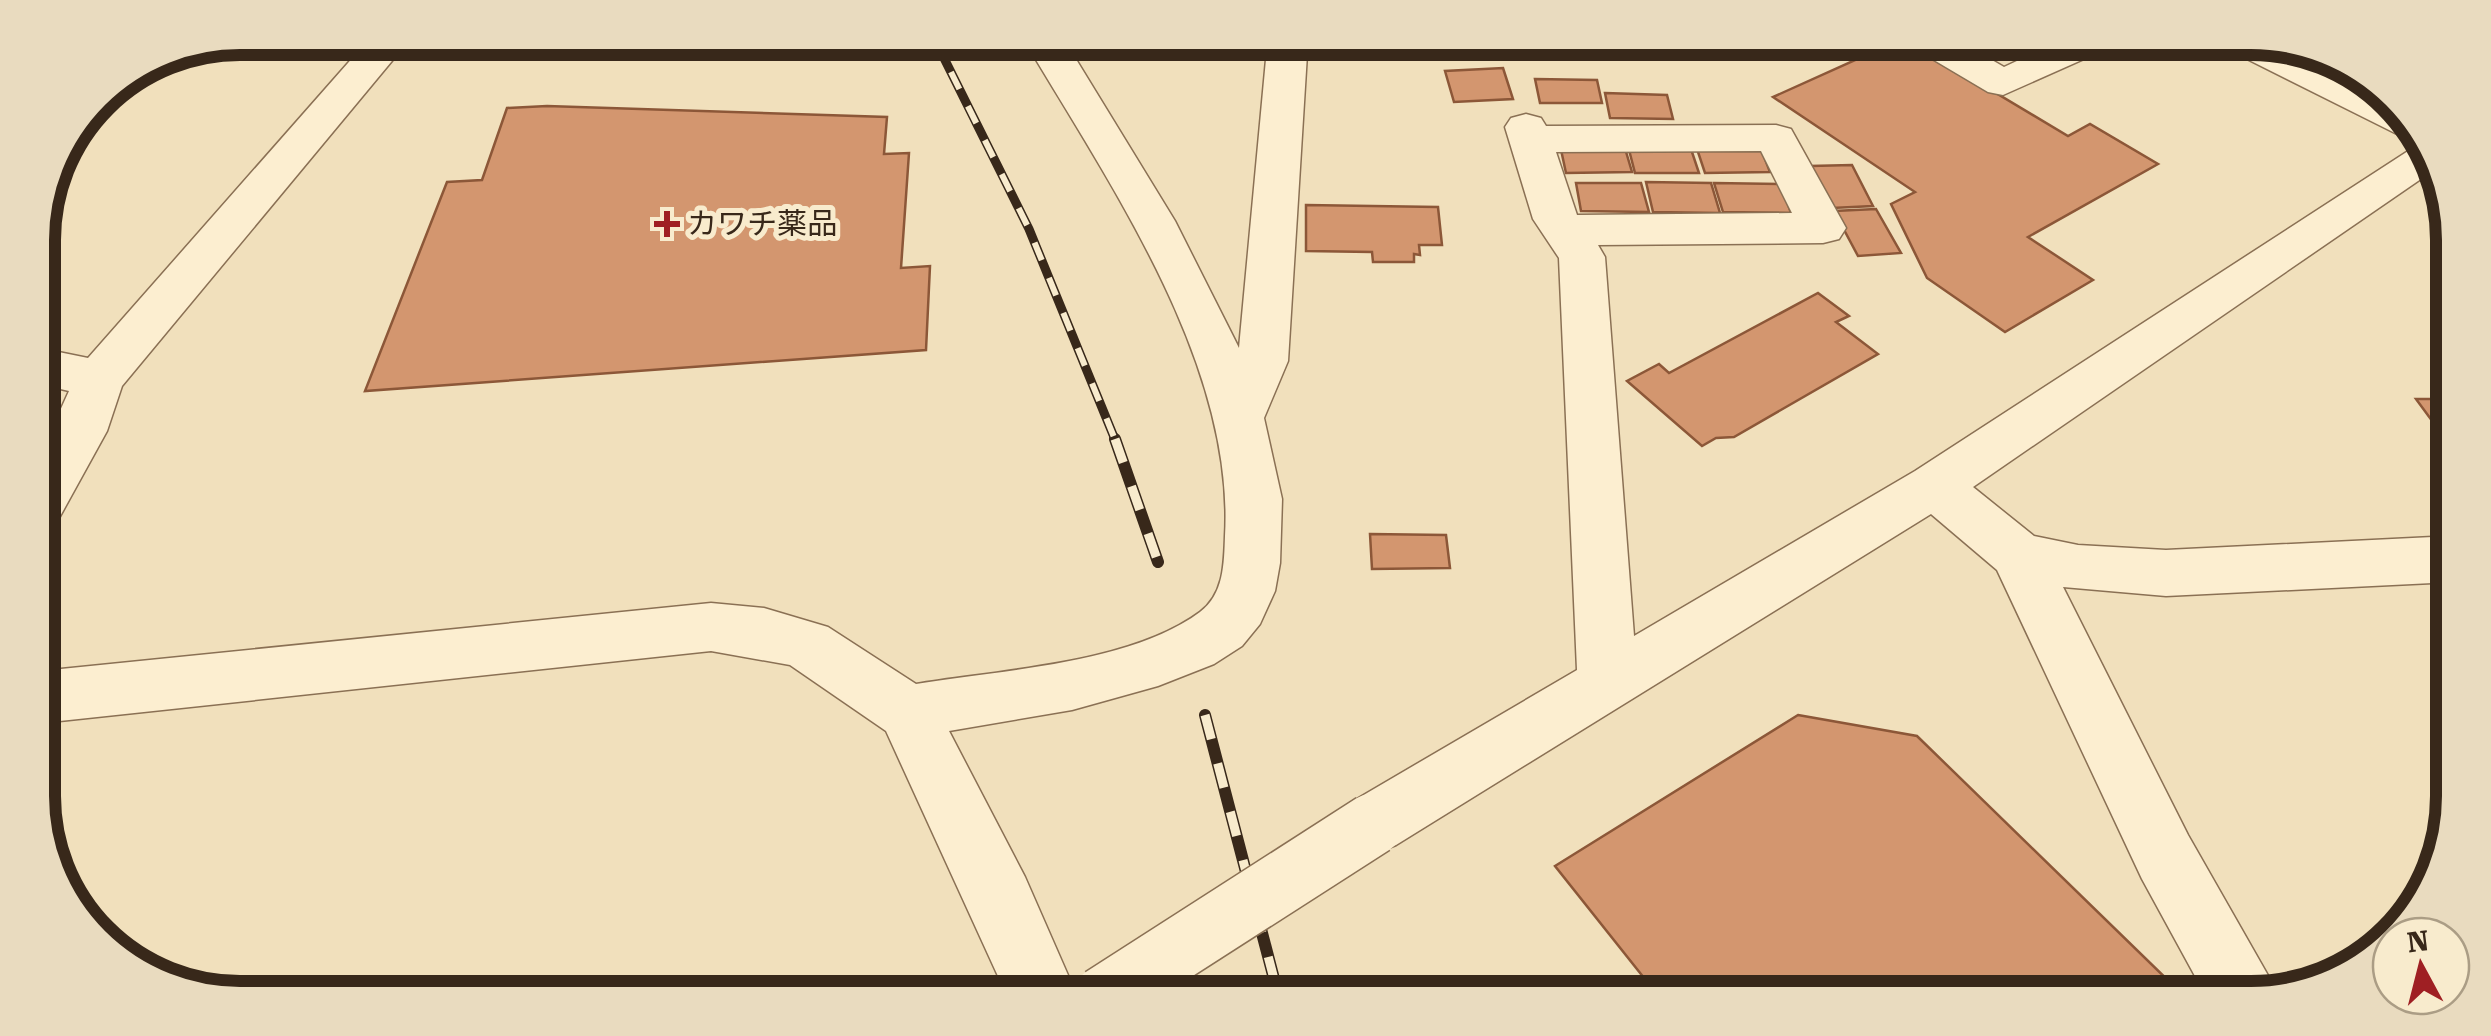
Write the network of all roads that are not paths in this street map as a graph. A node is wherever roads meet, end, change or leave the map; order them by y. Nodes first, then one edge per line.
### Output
1 (376, 55) edge
2 (1054, 55) edge
3 (1287, 55) edge
4 (1955, 55) edge
5 (2061, 55) edge
6 (2275, 57) edge
7 (2382, 110) edge
8 (2418, 160) edge
9 (1564, 230) junction
10 (55, 369) edge
11 (99, 379) junction
12 (1240, 416) junction
13 (55, 478) edge
14 (1934, 486) junction
15 (2018, 555) junction
16 (2436, 560) edge
17 (1608, 683) junction
18 (55, 695) edge
19 (908, 712) junction
20 (1036, 981) edge
21 (1128, 981) edge
22 (2235, 981) edge

1 - 11 street
2 - 12 street
3 - 12 street
4 - 5 street
6 - 7 street
8 - 14 street
9 - 9 street
9 - 17 street
10 - 11 street
11 - 13 street
12 - 19 street
14 - 15 street
14 - 17 street
15 - 16 street
15 - 22 street
17 - 21 street, bridge
18 - 19 street
19 - 20 street

